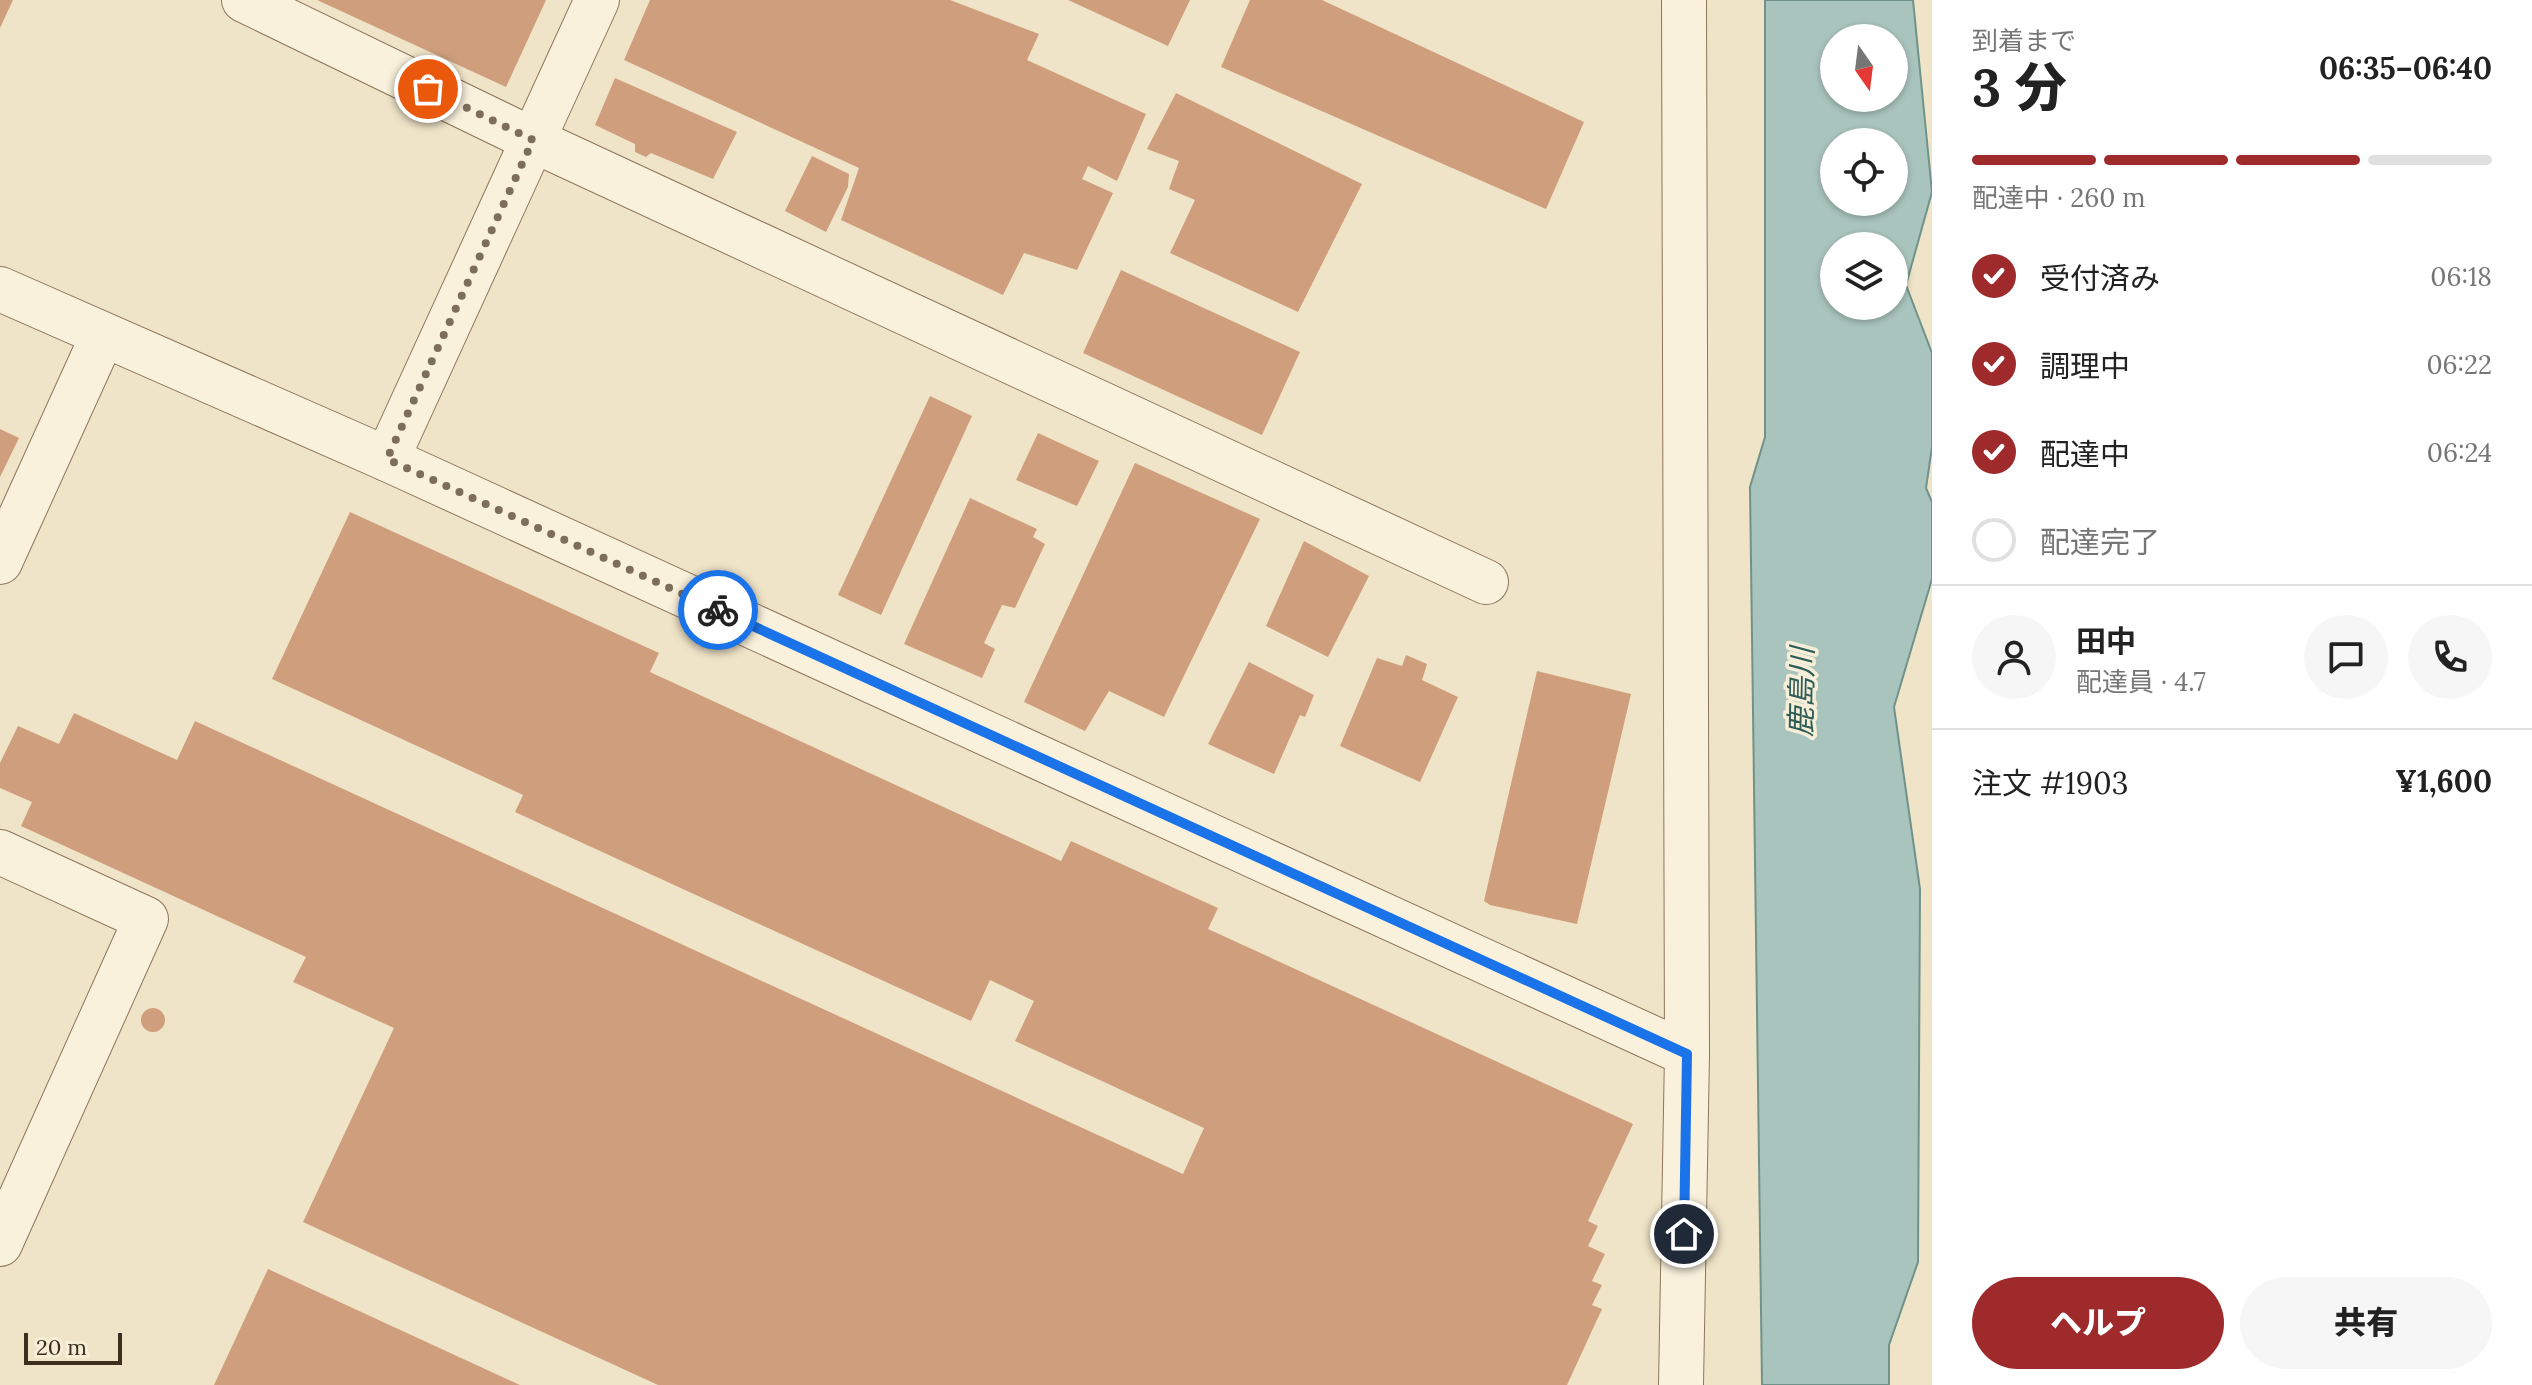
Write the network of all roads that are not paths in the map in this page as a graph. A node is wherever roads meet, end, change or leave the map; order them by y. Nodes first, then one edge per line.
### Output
1 (244, 0) edge
2 (597, 0) edge
3 (1684, 0) edge
4 (533, 140) junction
5 (0, 289) edge
6 (103, 335) junction
7 (387, 459) junction
8 (0, 562) edge
9 (1486, 582) dead end
10 (0, 852) edge
11 (1687, 1054) junction
12 (0, 1244) edge
13 (1681, 1385) edge

1 - 4 street
2 - 4 street
3 - 11 street
4 - 7 street
4 - 9 street
5 - 6 street
6 - 7 street
6 - 8 street
7 - 11 street
10 - 12 street
11 - 13 street

